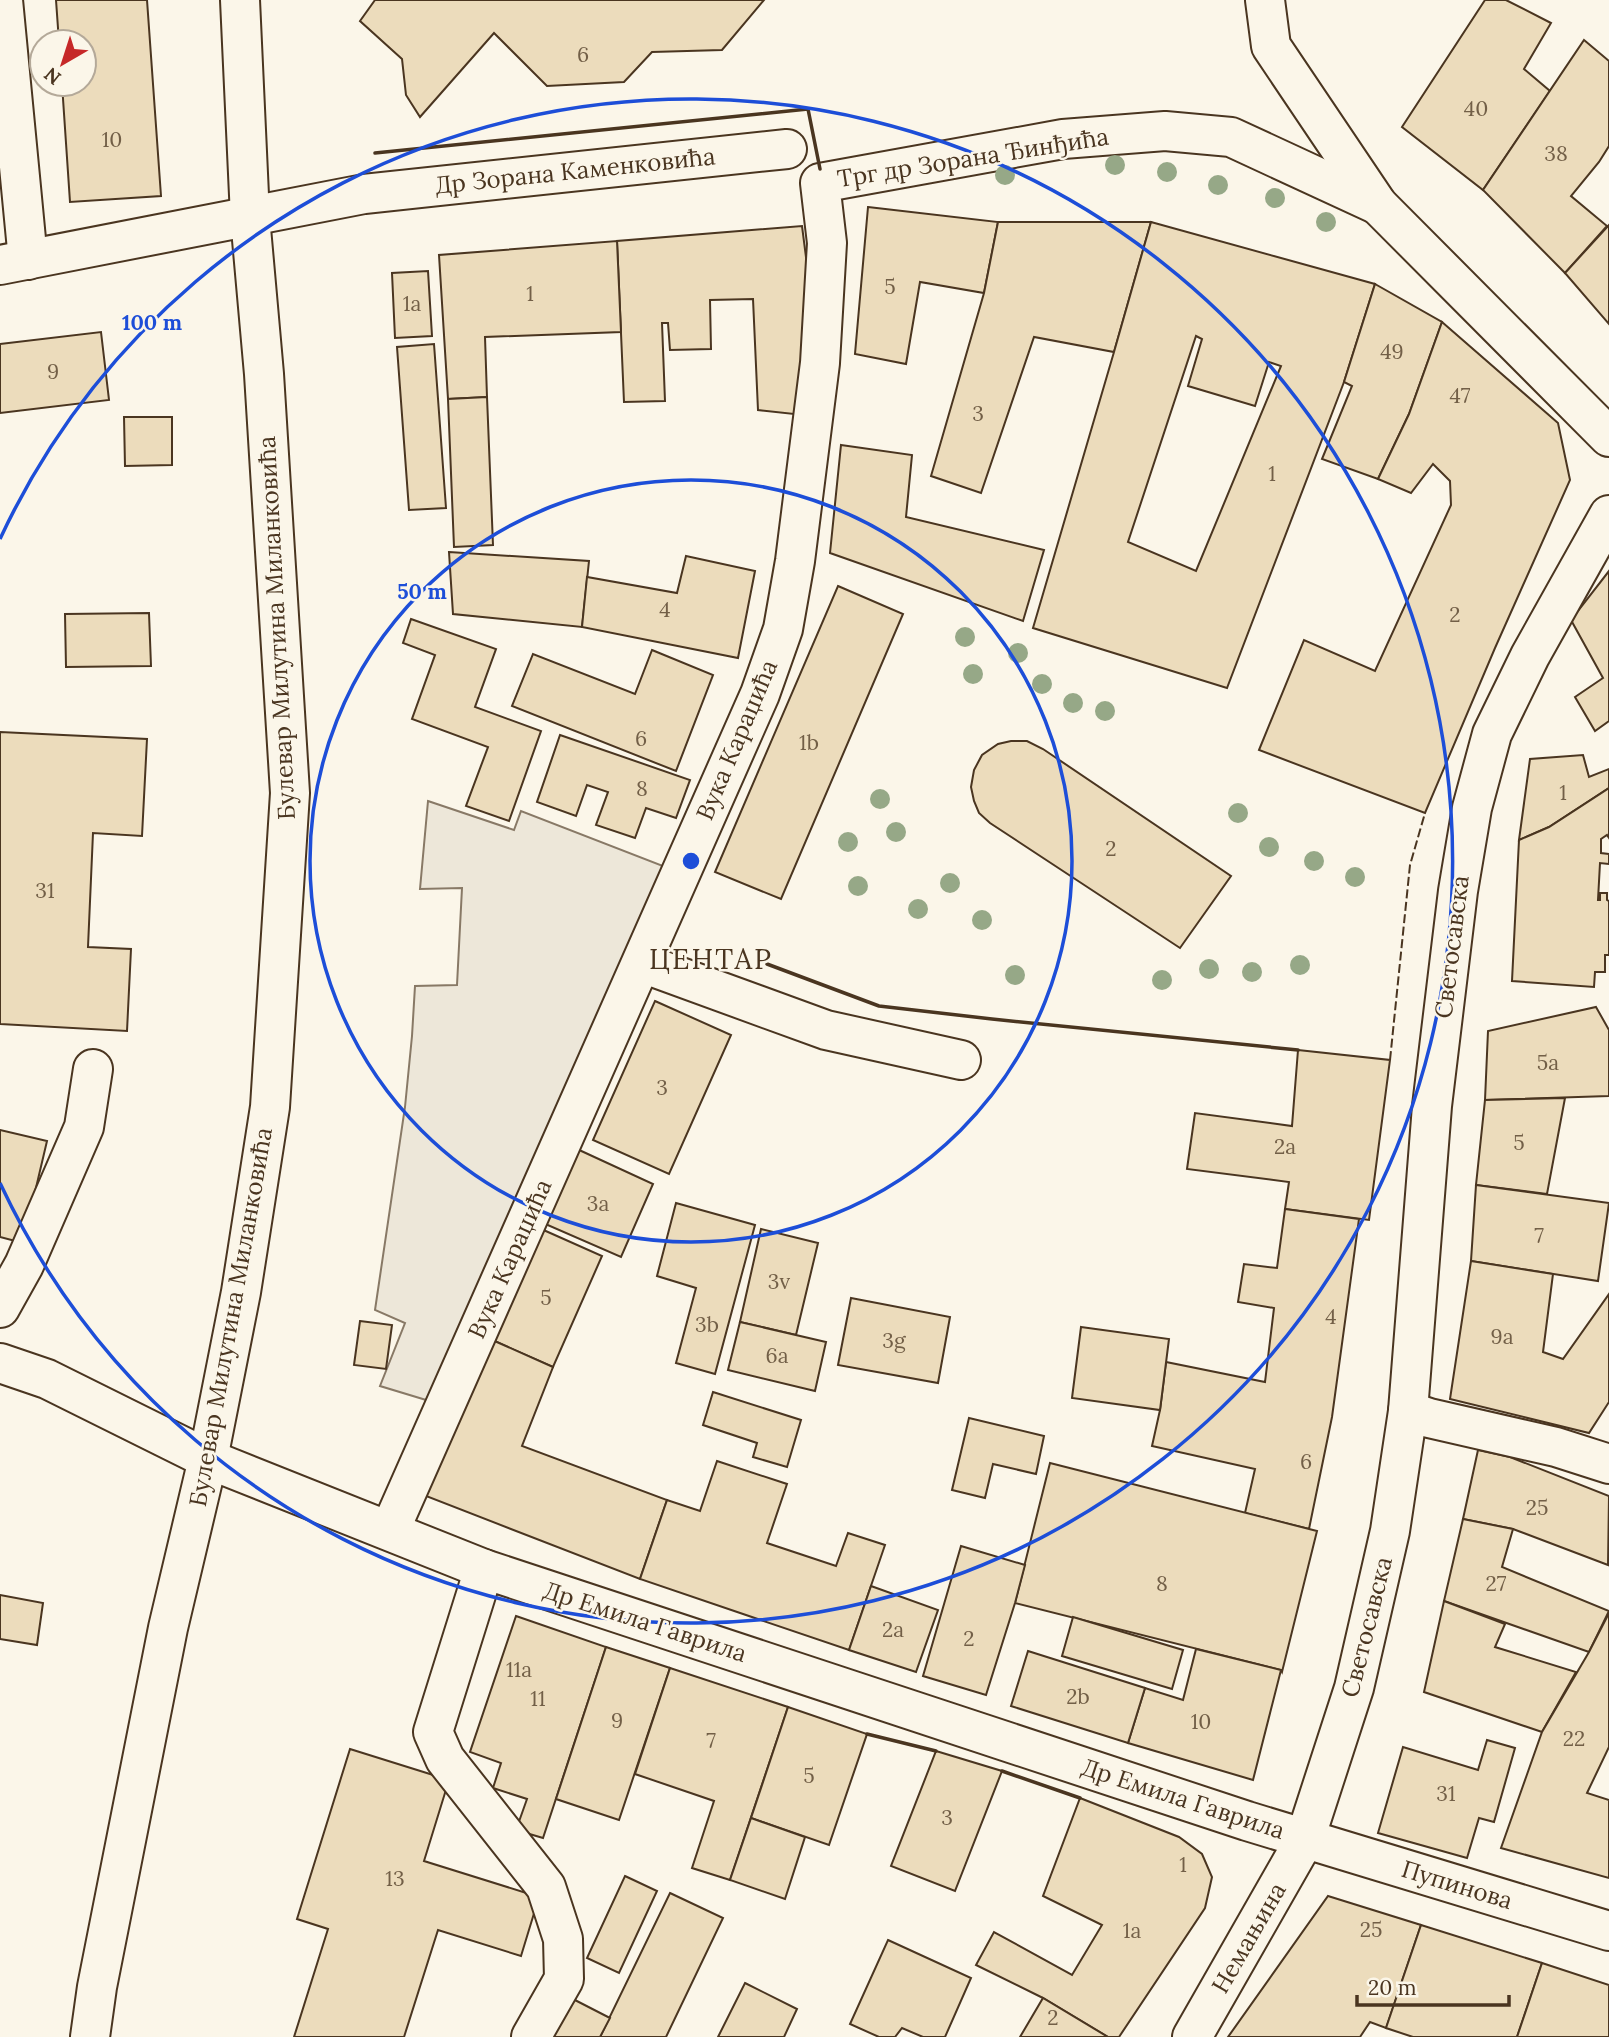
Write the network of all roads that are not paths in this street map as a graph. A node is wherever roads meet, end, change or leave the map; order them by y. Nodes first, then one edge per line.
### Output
1 (3, 0) edge
2 (240, 0) edge
3 (1265, 0) edge
4 (787, 149) dead end
5 (820, 183) joint
6 (1378, 205) junction
7 (250, 217) junction
8 (14, 262) edge
9 (1609, 437) edge
10 (1609, 515) edge
11 (642, 962) junction
12 (961, 1060) dead end
13 (93, 1069) dead end
14 (0, 1308) edge
15 (0, 1363) edge
16 (1408, 1411) junction
17 (208, 1459) junction
18 (1609, 1464) edge
19 (390, 1530) junction
20 (484, 1569) junction
21 (1306, 1839) junction
22 (1609, 1931) edge
23 (90, 2037) edge
24 (531, 2037) edge
25 (1192, 2037) edge

1 - 8 street
2 - 7 street, Булевар Милутина Миланковића
3 - 6 street
4 - 7 street, Др Зорана Каменковића
5 - 6 street, Трг др Зорана Ђинђића
5 - 11 street, Вука Караџића
6 - 9 street
7 - 8 street
7 - 17 street, Булевар Милутина Миланковића
10 - 16 street, Светосавска
11 - 12 street
11 - 19 street, Вука Караџића
13 - 14 street
15 - 17 street, Др Емила Гаврила
16 - 18 street
16 - 21 street, Светосавска
17 - 19 street, Др Емила Гаврила
17 - 23 street, Булевар Милутина Миланковића
19 - 20 street, Др Емила Гаврила
20 - 21 street, Др Емила Гаврила
20 - 24 street
21 - 22 street, Пупинова
21 - 25 street, Немањина

